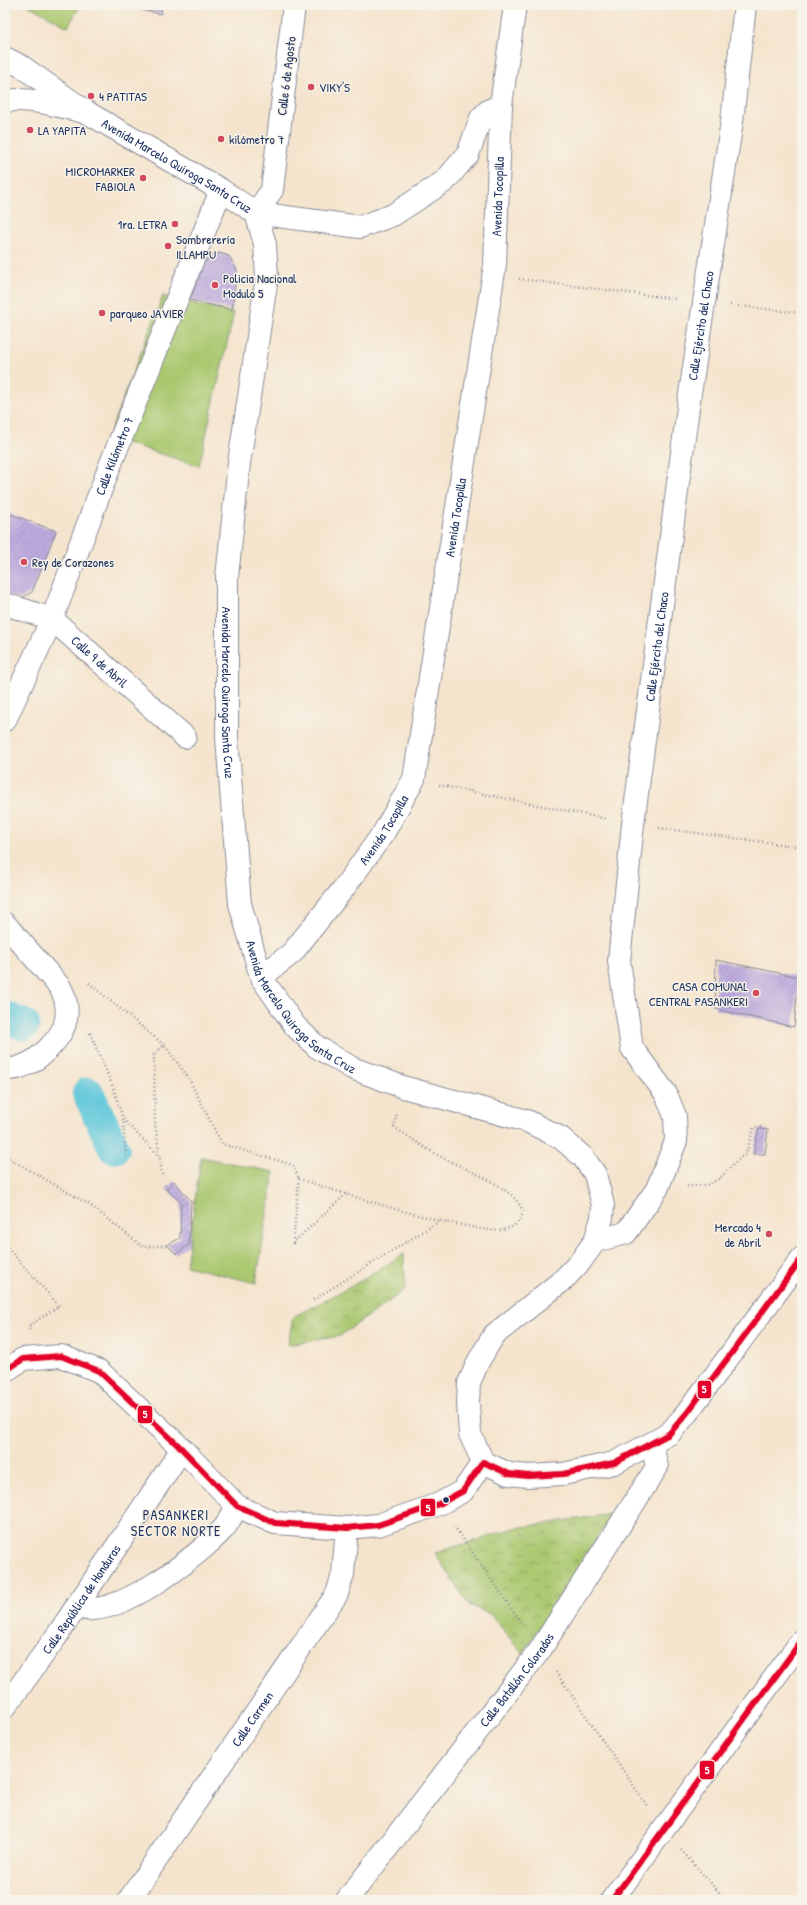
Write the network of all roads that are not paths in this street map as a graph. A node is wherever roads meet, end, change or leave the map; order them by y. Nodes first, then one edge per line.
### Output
1 (294, 5) edge
2 (515, 5) edge
3 (745, 5) edge
4 (5, 58) edge
5 (5, 101) edge
6 (501, 105) junction
7 (88, 113) junction
8 (221, 190) junction
9 (256, 213) junction
10 (5, 604) edge
11 (52, 619) junction
12 (5, 720) edge
13 (184, 737) dead end
14 (5, 924) edge
15 (261, 977) junction
16 (5, 1069) edge
17 (595, 1241) junction
18 (802, 1258) edge
19 (14, 1365) edge
20 (652, 1444) junction
21 (182, 1449) junction
22 (483, 1462) junction
23 (237, 1506) junction
24 (348, 1528) junction
25 (76, 1606) junction
26 (802, 1640) edge
27 (5, 1707) edge
28 (129, 1900) edge
29 (347, 1900) edge
30 (612, 1900) edge

1 - 9 street, Calle 6 de Agosto
2 - 6 street, Avenida Tocopilla
3 - 17 street, Calle Ejército del Chaco
4 - 7 street, Avenida Marcelo Quiroga Santa Cruz
5 - 7 street
6 - 9 street
6 - 15 street, Avenida Tocopilla
7 - 8 street, Avenida Marcelo Quiroga Santa Cruz
8 - 9 street, Avenida Marcelo Quiroga Santa Cruz
8 - 11 street, Calle Kilómetro 7
9 - 15 street, Avenida Marcelo Quiroga Santa Cruz
10 - 11 street, Calle 9 de Abril
11 - 12 street, Calle Kilómetro 7
11 - 13 street, Calle 9 de Abril
14 - 16 street
15 - 17 street, Avenida Marcelo Quiroga Santa Cruz
17 - 22 street, Avenida Marcelo Quiroga Santa Cruz
18 - 20 street
19 - 21 street
20 - 22 street
20 - 29 street, Calle Batallón Colorados
21 - 23 street
21 - 25 street, Calle República de Honduras
22 - 24 street
23 - 24 street
23 - 25 street
24 - 28 street, Calle Carmen
25 - 27 street, Calle República de Honduras
26 - 30 street

